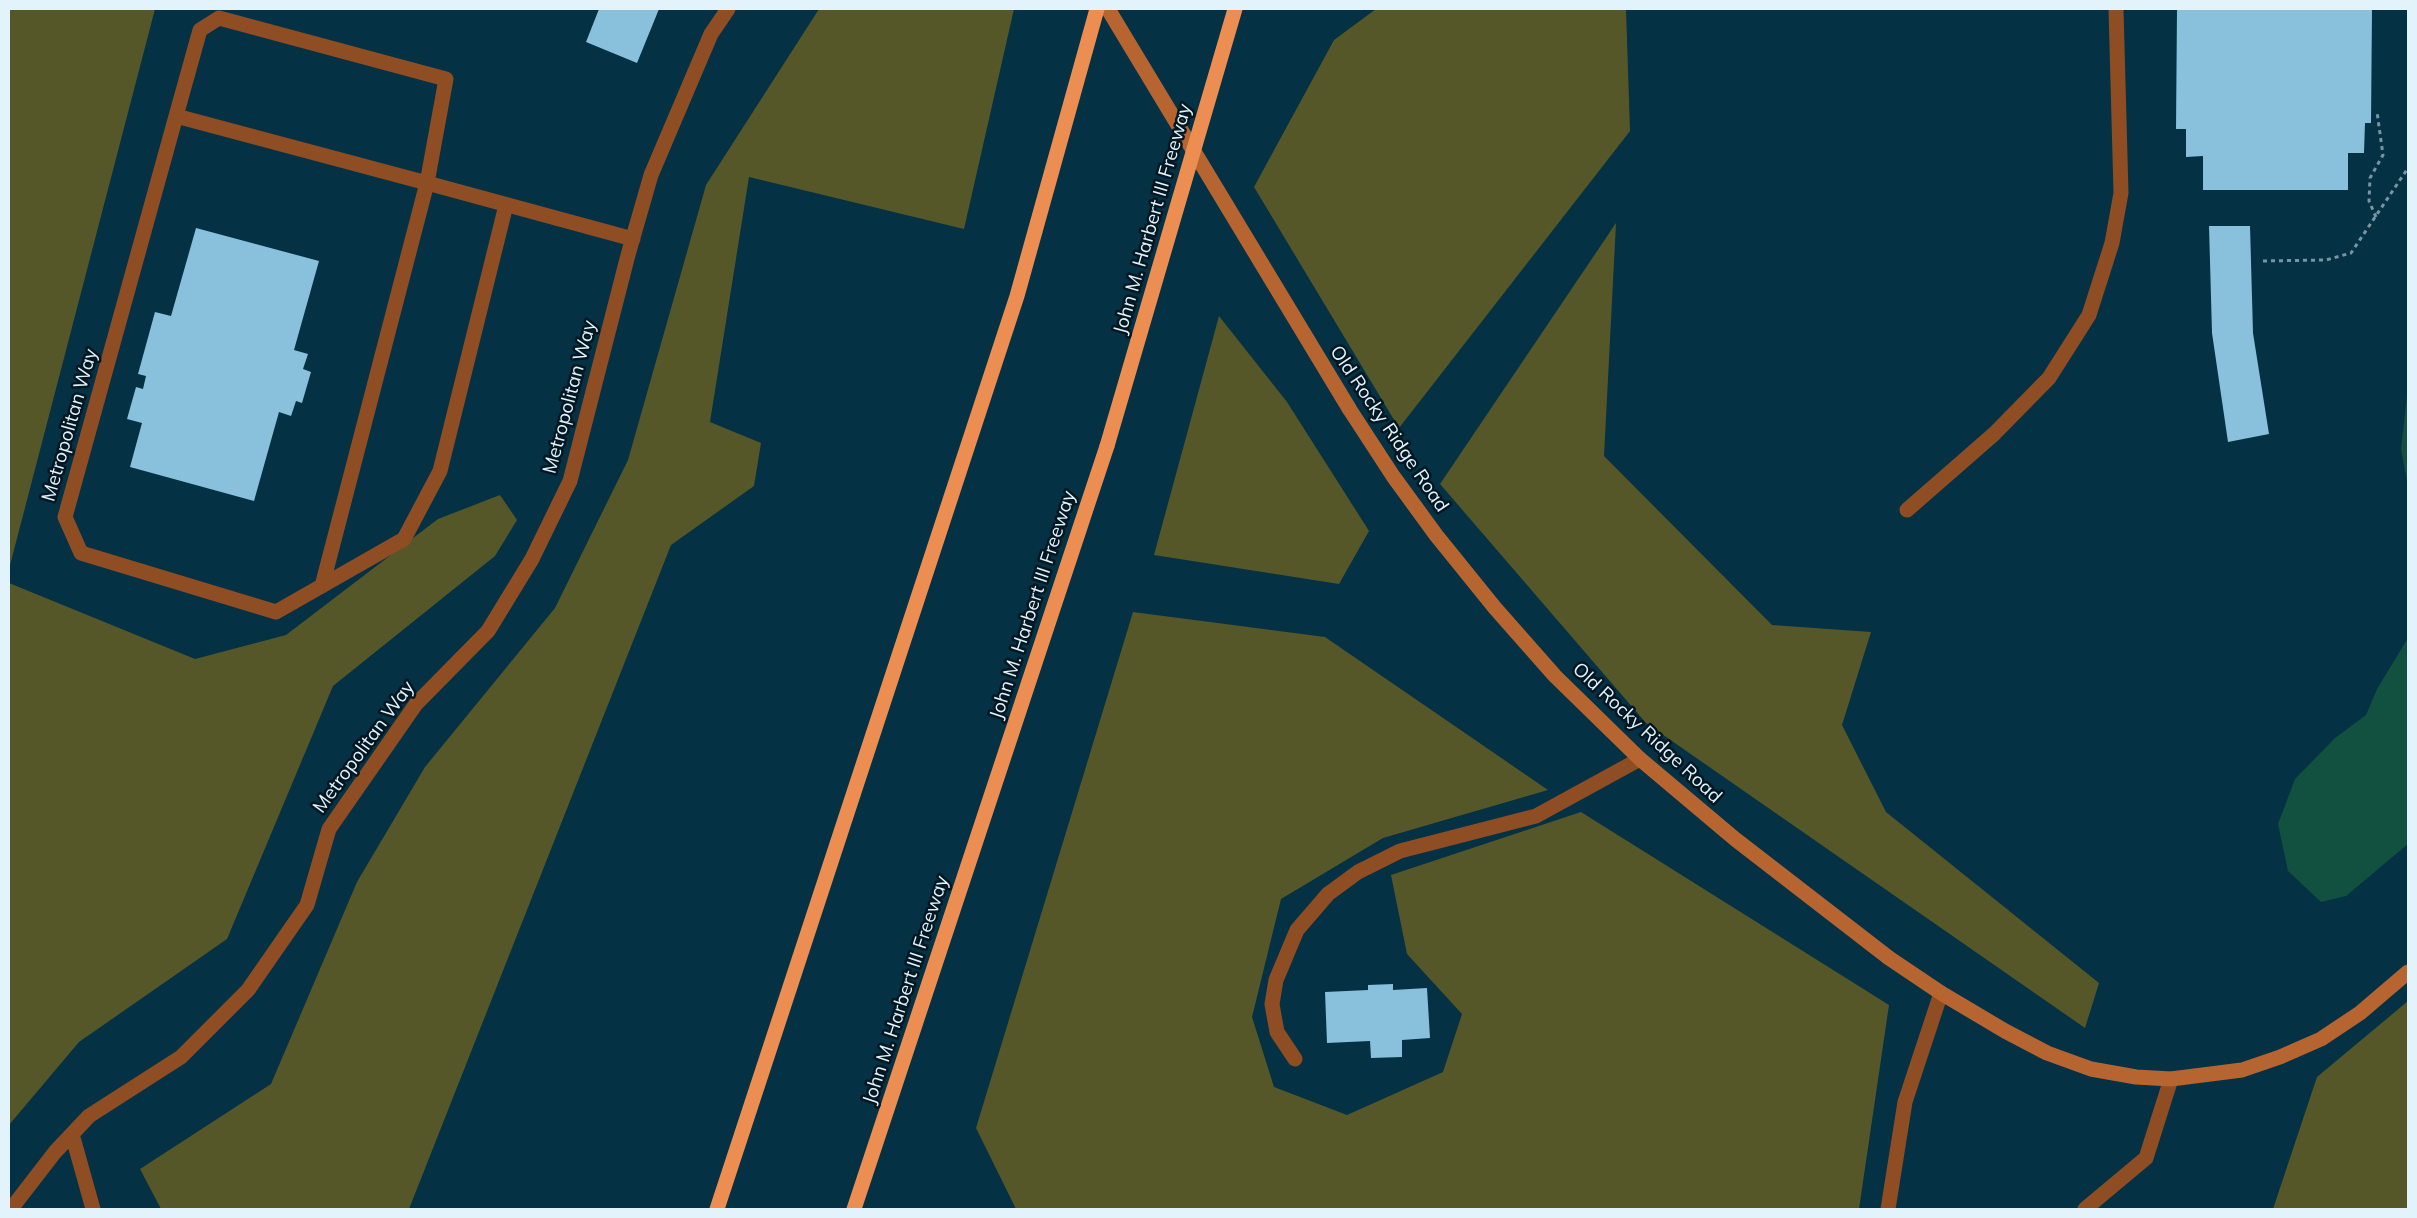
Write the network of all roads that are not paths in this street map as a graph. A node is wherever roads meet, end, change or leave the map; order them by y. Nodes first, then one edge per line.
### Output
1 (728, 9) edge
2 (1097, 9) edge
3 (1108, 9) edge
4 (1235, 9) edge
5 (2116, 9) edge
6 (176, 116) junction
7 (427, 183) junction
8 (506, 205) junction
9 (633, 239) junction
10 (1907, 510) dead end
11 (322, 586) junction
12 (1640, 759) junction
13 (2408, 972) edge
14 (1941, 993) junction
15 (1295, 1059) dead end
16 (2171, 1079) junction
17 (72, 1134) junction
18 (11, 1209) edge
19 (93, 1209) edge
20 (717, 1209) edge
21 (854, 1209) edge
22 (1888, 1209) edge
23 (2085, 1209) edge

1 - 9 street, Metropolitan Way
2 - 20 highway
3 - 12 street, Old Rocky Ridge Road
4 - 21 highway, John M. Harbert III Freeway, bridge
5 - 10 street
6 - 7 street
6 - 7 street, Metropolitan Way
6 - 11 street, Metropolitan Way
7 - 8 street
7 - 11 street, Metropolitan Way
8 - 9 street
8 - 11 street, Metropolitan Way
9 - 17 street, Metropolitan Way
12 - 14 street, Old Rocky Ridge Road
12 - 15 street
13 - 16 street, Old Rocky Ridge Road
14 - 16 street, Old Rocky Ridge Road
14 - 22 street
16 - 23 street
17 - 18 street, Metropolitan Way
17 - 19 street

